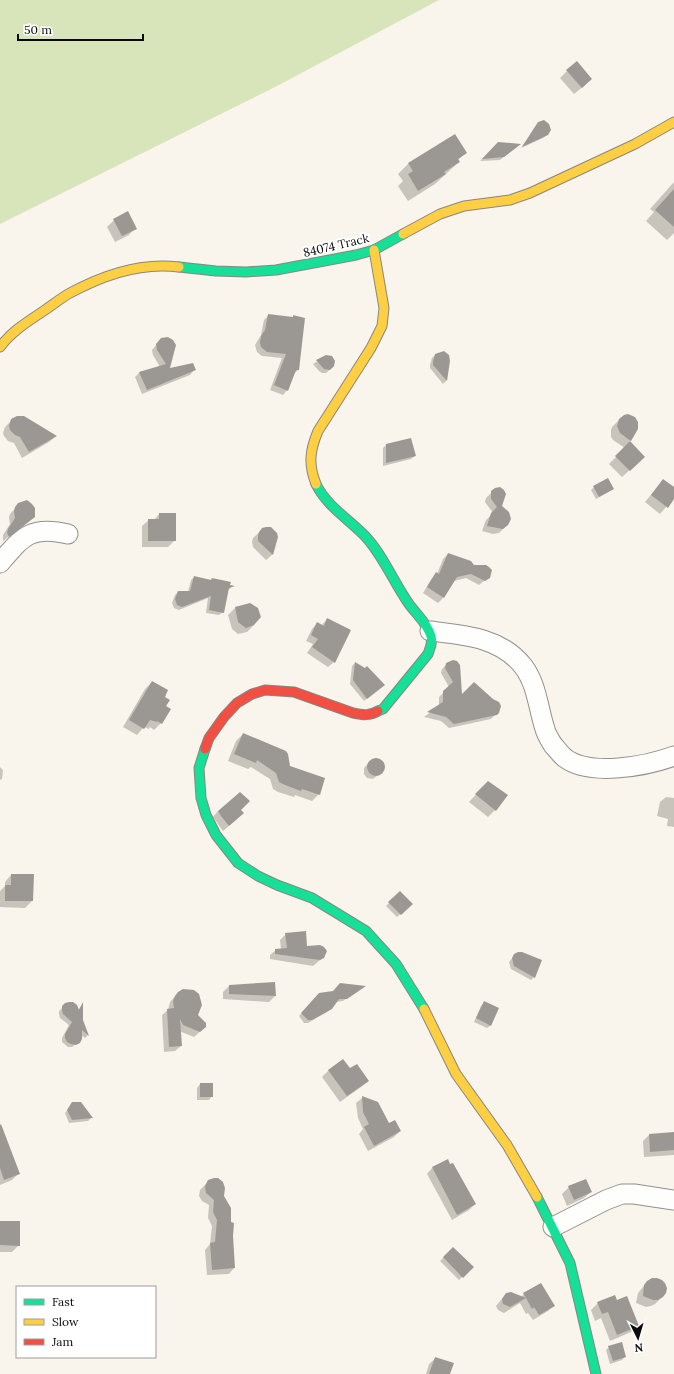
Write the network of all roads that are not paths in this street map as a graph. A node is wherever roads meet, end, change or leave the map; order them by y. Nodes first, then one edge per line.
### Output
1 (674, 122) edge
2 (374, 250) junction
3 (0, 347) edge
4 (68, 534) dead end
5 (0, 563) edge
6 (430, 631) junction
7 (674, 756) edge
8 (674, 1200) edge
9 (553, 1227) junction
10 (596, 1374) edge

1 - 2 street, 84074 Track
2 - 3 street, 84074 Track
2 - 6 street
4 - 5 street
6 - 7 street
6 - 9 street
8 - 9 street
9 - 10 street

